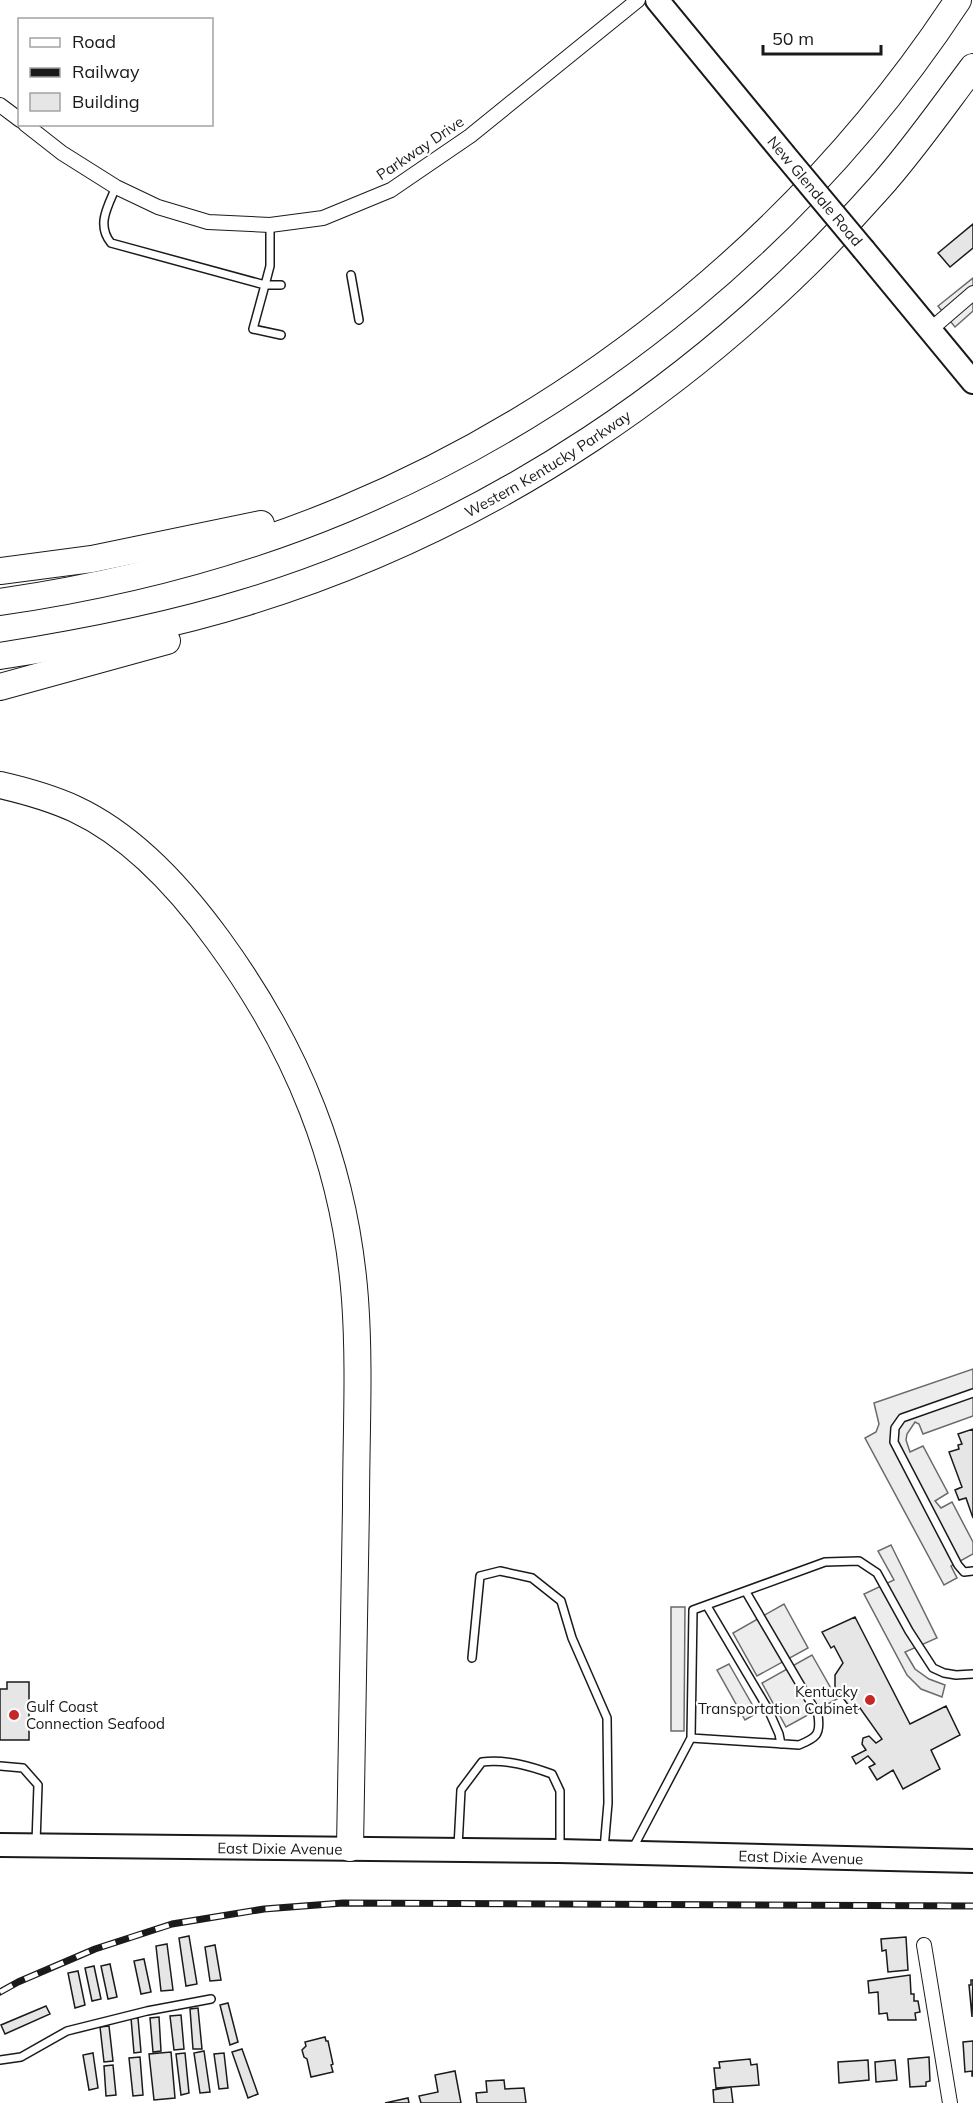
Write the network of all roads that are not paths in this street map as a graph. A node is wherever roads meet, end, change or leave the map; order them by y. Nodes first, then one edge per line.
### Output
1 (638, 0) edge
2 (657, 0) edge
3 (958, 0) edge
4 (973, 67) edge
5 (973, 78) edge
6 (0, 105) edge
7 (18, 118) edge
8 (28, 126) edge
9 (908, 154) junction
10 (116, 187) junction
11 (270, 225) junction
12 (351, 275) dead end
13 (264, 285) junction
14 (281, 285) dead end
15 (973, 293) edge
16 (358, 320) dead end
17 (930, 330) junction
18 (281, 335) dead end
19 (973, 382) edge
20 (586, 442) junction
21 (452, 458) junction
22 (0, 571) edge
23 (0, 602) edge
24 (0, 656) edge
25 (0, 687) edge
26 (0, 785) edge
27 (973, 1393) edge
28 (973, 1571) edge
29 (746, 1592) junction
30 (706, 1606) junction
31 (472, 1658) dead end
32 (973, 1674) edge
33 (691, 1738) junction
34 (781, 1744) junction
35 (0, 1766) edge
36 (0, 1845) edge
37 (36, 1845) junction
38 (350, 1848) junction
39 (458, 1850) junction
40 (560, 1851) junction
41 (603, 1852) junction
42 (630, 1853) junction
43 (973, 1861) edge
44 (924, 1945) dead end
45 (211, 1999) dead end
46 (0, 2060) edge
47 (950, 2103) edge

1 - 11 street, Parkway Drive
2 - 17 main road, New Glendale Road, bridge
3 - 21 highway
4 - 9 highway, Western Kentucky Parkway
5 - 9 highway
6 - 7 street
8 - 10 street, Parkway Drive
9 - 20 highway, Western Kentucky Parkway
10 - 11 street, Parkway Drive
10 - 13 lane
11 - 13 lane
12 - 16 lane
13 - 14 lane
13 - 18 lane
15 - 17 street
17 - 19 main road, New Glendale Road
20 - 24 highway, Western Kentucky Parkway
20 - 25 highway
21 - 22 highway
21 - 23 highway
26 - 38 highway
27 - 28 lane
29 - 30 lane
29 - 32 lane
29 - 34 lane
30 - 33 lane
30 - 34 lane
31 - 41 lane
33 - 34 lane
33 - 42 lane
35 - 37 lane
36 - 37 main road, East Dixie Avenue
37 - 38 main road, East Dixie Avenue
38 - 39 main road, East Dixie Avenue
39 - 40 main road, East Dixie Avenue
39 - 40 lane
40 - 41 main road, East Dixie Avenue
41 - 42 main road, East Dixie Avenue
42 - 43 main road, East Dixie Avenue
44 - 47 street
45 - 46 lane

